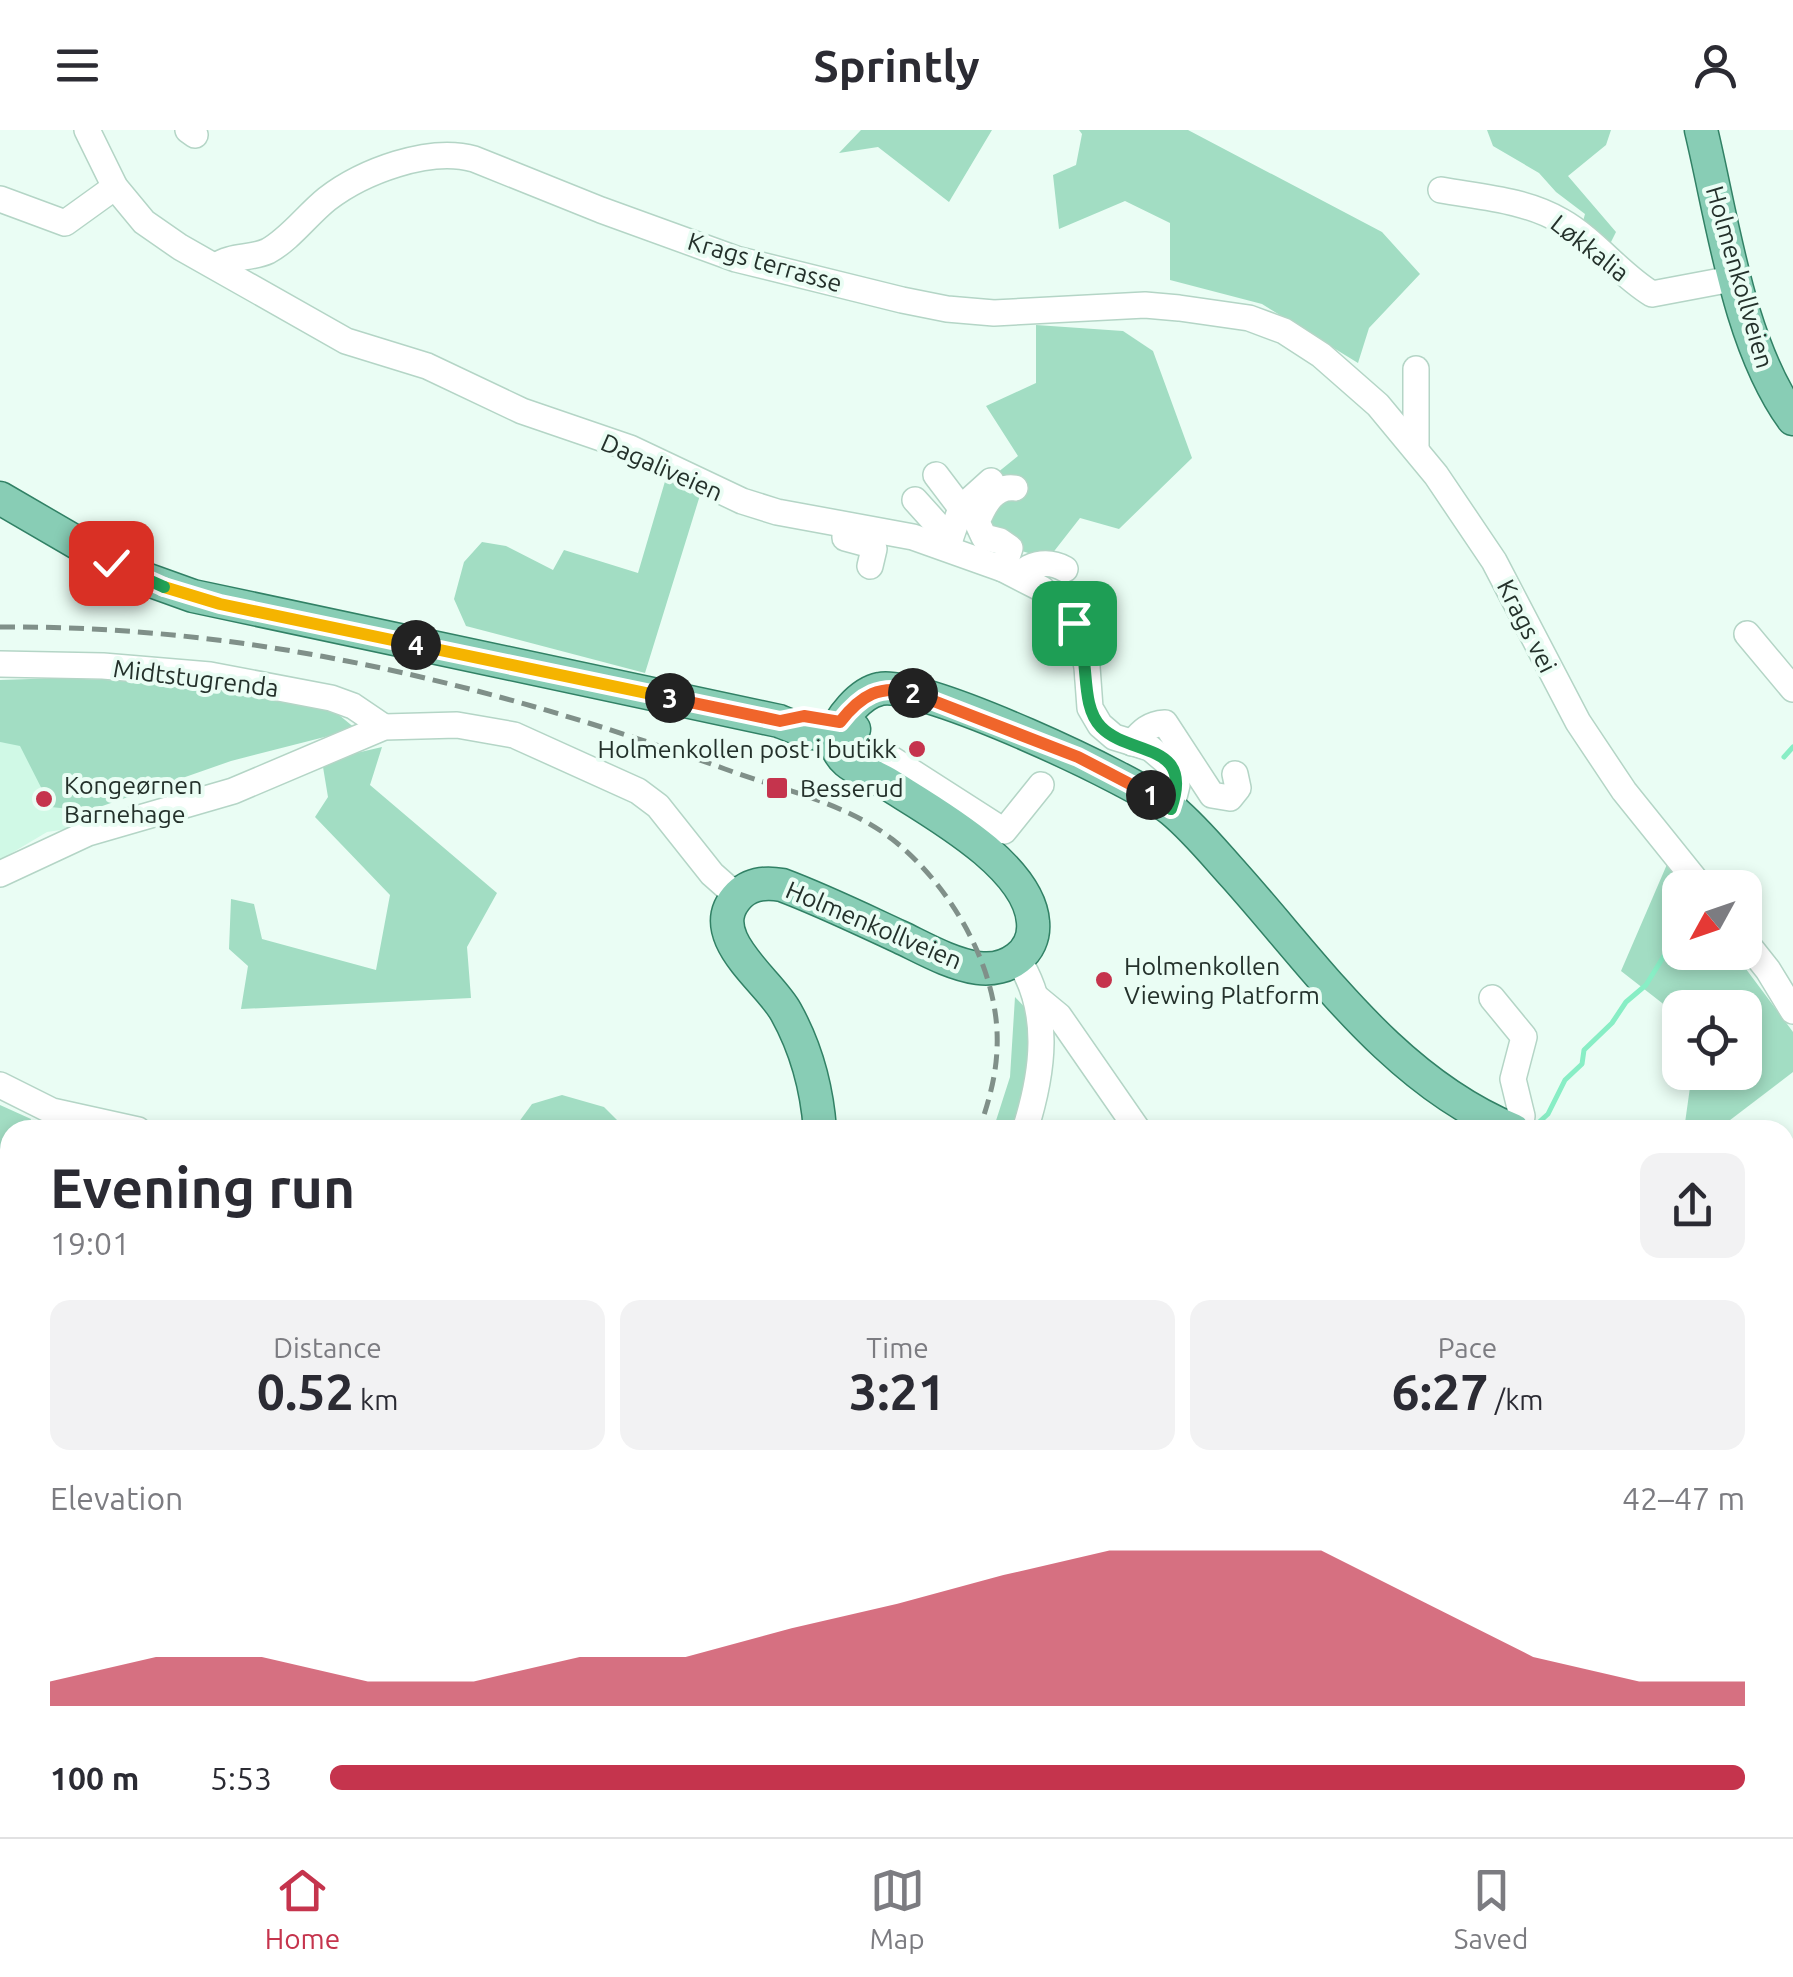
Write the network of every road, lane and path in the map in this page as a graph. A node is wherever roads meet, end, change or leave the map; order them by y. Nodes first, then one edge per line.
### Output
1 (87, 130) edge
2 (1701, 130) edge
3 (115, 187) junction
4 (1441, 190) dead end
5 (0, 198) edge
6 (216, 266) junction
7 (1736, 278) junction
8 (1416, 369) dead end
9 (1341, 372) joint
10 (1793, 419) edge
11 (1416, 450) junction
12 (936, 475) dead end
13 (0, 498) edge
14 (914, 500) dead end
15 (962, 508) junction
16 (846, 523) junction
17 (948, 543) junction
18 (870, 566) dead end
19 (1065, 568) dead end
20 (1013, 573) junction
21 (1747, 634) dead end
22 (0, 664) edge
23 (1793, 690) edge
24 (846, 723) junction
25 (384, 727) junction
26 (1132, 743) junction
27 (1235, 774) dead end
28 (1041, 785) dead end
29 (924, 794) junction
30 (1171, 809) junction
31 (1687, 870) edge
32 (0, 874) edge
33 (738, 896) junction
34 (1018, 959) junction
35 (1762, 962) edge
36 (1036, 997) junction
37 (1492, 998) dead end
38 (1793, 1011) edge
39 (0, 1085) edge
40 (93, 1120) edge
41 (818, 1120) edge
42 (1028, 1120) edge
43 (1131, 1120) edge
44 (1494, 1120) edge
45 (1520, 1120) edge

1 - 3 street, Dagaliveien
2 - 7 main road, Holmenkollveien
3 - 5 street
3 - 6 street, Dagaliveien
4 - 7 street, Løkkalia
6 - 9 street, Krags terrasse
6 - 16 street, Dagaliveien
7 - 10 main road, Holmenkollveien
8 - 11 street
9 - 11 street, Krags vei
11 - 31 street, Krags vei
12 - 15 street
13 - 24 main road
14 - 17 street
15 - 17 street
15 - 20 street
16 - 17 street, Dagaliveien
16 - 18 street
17 - 20 street, Dagaliveien
19 - 20 street
20 - 26 street, Dagaliveien
21 - 23 street
22 - 25 street, Midtstugrenda
24 - 29 main road
24 - 30 main road
25 - 32 street
25 - 33 street
26 - 27 street
26 - 30 street, Dagaliveien
28 - 29 street
29 - 34 main road
30 - 44 main road
33 - 34 main road, Holmenkollveien
33 - 41 main road
34 - 36 street
35 - 38 street
36 - 42 street
36 - 43 street
37 - 45 street
39 - 40 street

